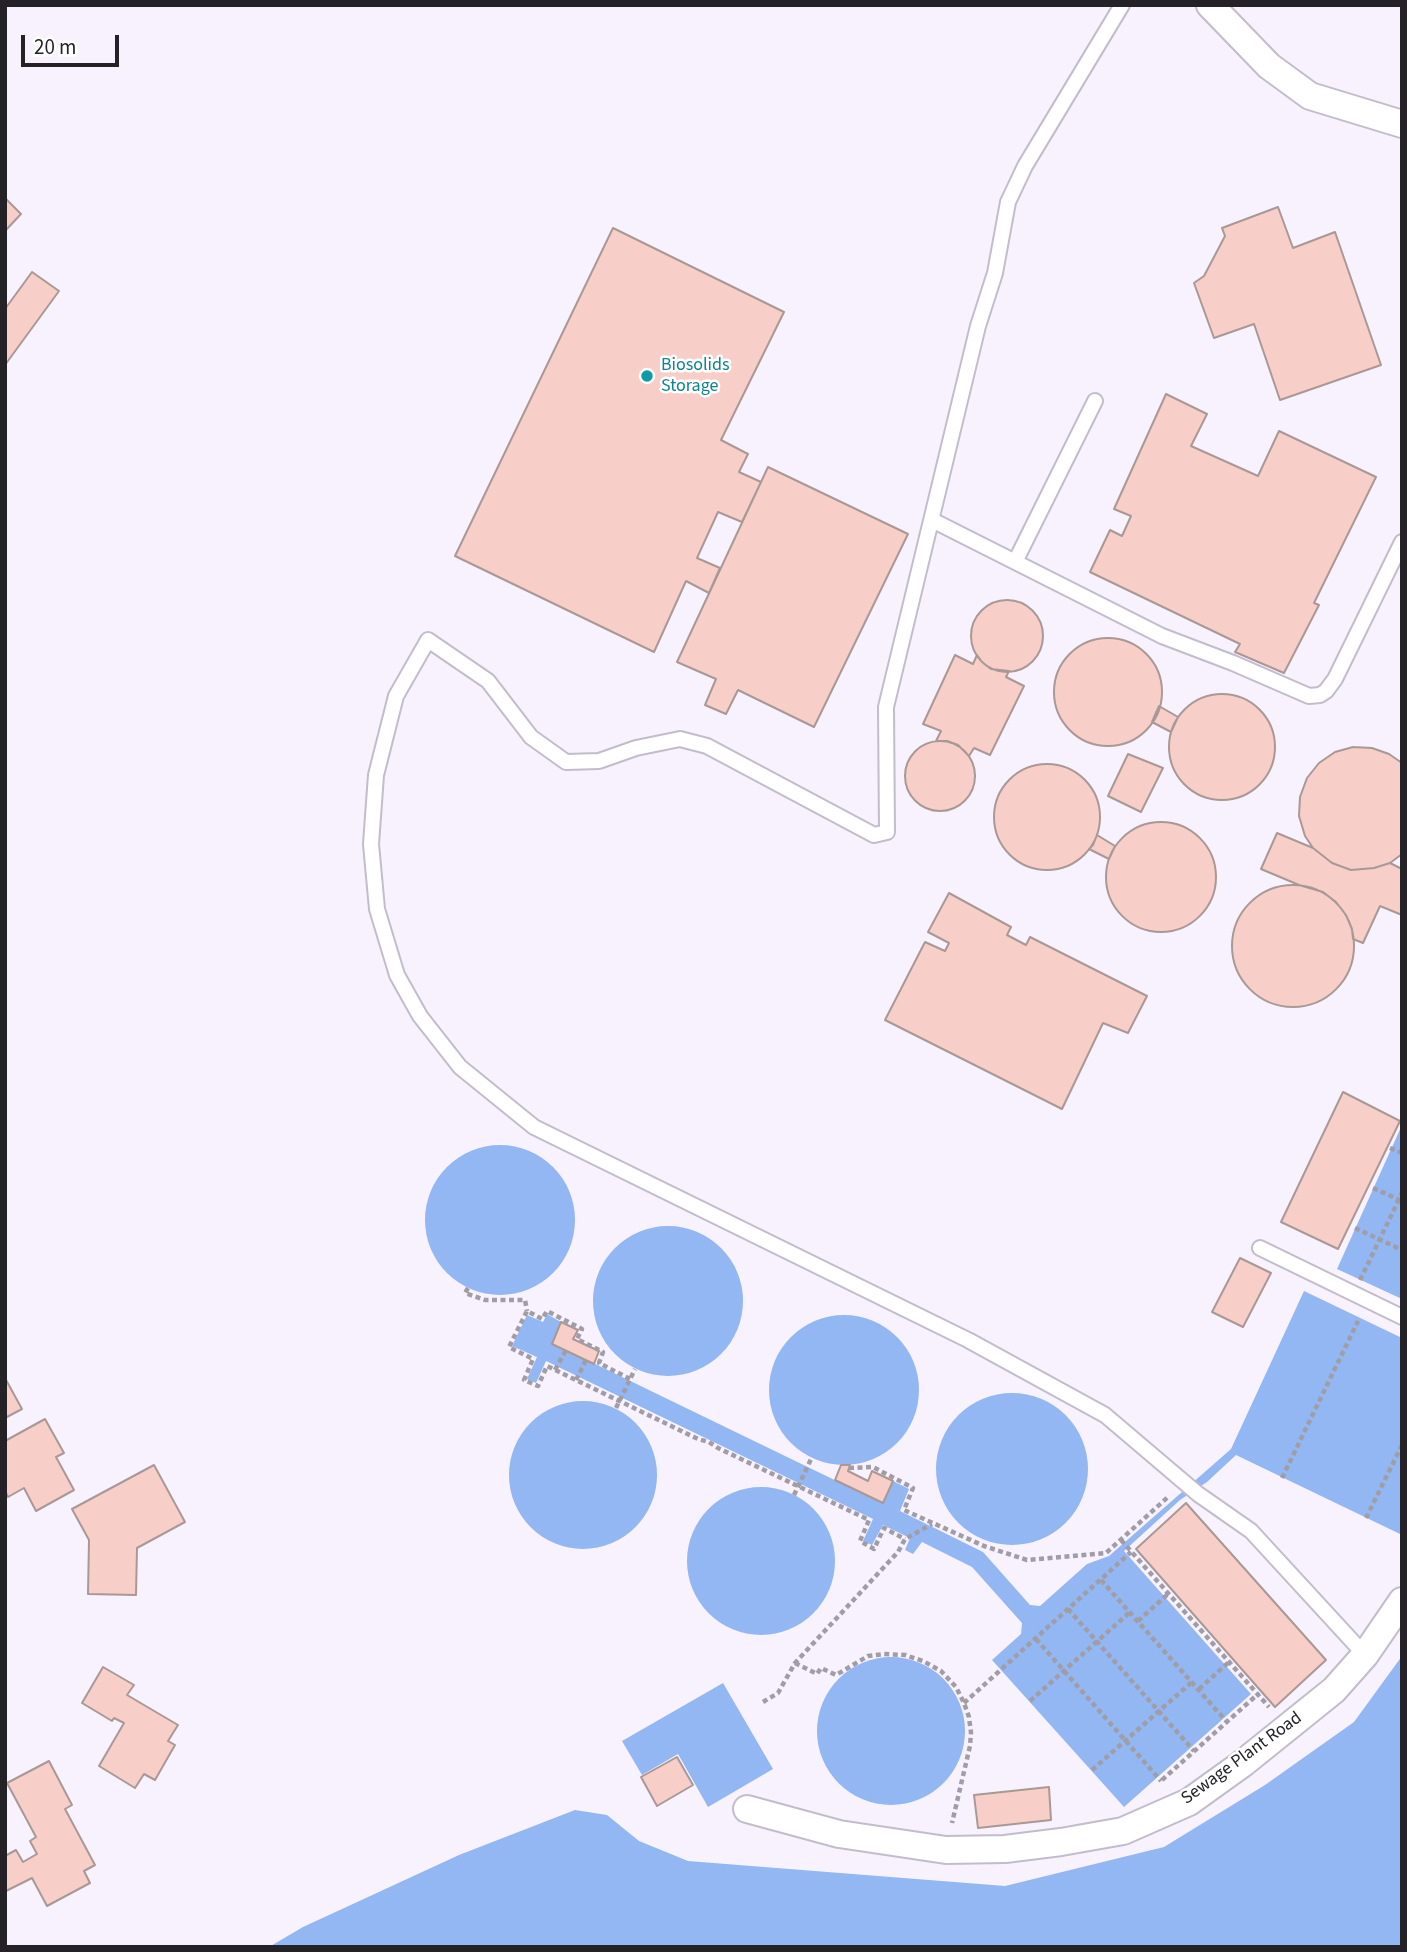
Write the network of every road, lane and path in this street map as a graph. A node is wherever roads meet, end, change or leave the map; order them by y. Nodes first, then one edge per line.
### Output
1 (1122, 5) edge
2 (1210, 5) edge
3 (1402, 124) edge
4 (1096, 401) dead end
5 (932, 520) junction
6 (1402, 542) edge
7 (1015, 562) junction
8 (1390, 1148) dead end
9 (1402, 1153) edge
10 (1373, 1188) dead end
11 (1402, 1193) edge
12 (1402, 1201) edge
13 (1355, 1228) dead end
14 (1260, 1248) dead end
15 (1402, 1250) edge
16 (1360, 1280) dead end
17 (468, 1287) dead end
18 (527, 1311) junction
19 (1402, 1317) edge
20 (1360, 1318) dead end
21 (566, 1350) dead end
22 (586, 1360) dead end
23 (635, 1369) dead end
24 (555, 1370) junction
25 (630, 1379) junction
26 (576, 1380) junction
27 (620, 1401) junction
28 (616, 1408) dead end
29 (1402, 1445) edge
30 (812, 1457) dead end
31 (849, 1468) dead end
32 (1282, 1478) dead end
33 (1186, 1484) junction
34 (798, 1486) junction
35 (794, 1495) dead end
36 (1366, 1518) dead end
37 (933, 1523) junction
38 (905, 1539) junction
39 (1121, 1540) junction
40 (1131, 1552) junction
41 (1101, 1580) junction
42 (1168, 1594) junction
43 (1402, 1601) edge
44 (1068, 1609) junction
45 (1130, 1612) junction
46 (1138, 1621) junction
47 (1036, 1639) junction
48 (1097, 1642) junction
49 (1365, 1655) junction
50 (1229, 1662) junction
51 (795, 1663) junction
52 (1064, 1670) junction
53 (1192, 1682) junction
54 (1199, 1689) junction
55 (1258, 1694) junction
56 (1030, 1701) dead end
57 (763, 1702) dead end
58 (964, 1703) junction
59 (1159, 1711) junction
60 (1227, 1722) junction
61 (1287, 1727) junction
62 (1126, 1741) junction
63 (1194, 1751) junction
64 (1092, 1770) dead end
65 (1161, 1781) junction
66 (1152, 1789) dead end
67 (747, 1809) dead end
68 (946, 1850) junction

1 - 5 lane
2 - 3 street
4 - 7 lane
5 - 7 lane
5 - 33 lane
6 - 7 lane
8 - 9 path
10 - 12 path
11 - 16 path, bridge
13 - 15 path
14 - 19 lane
17 - 18 path
18 - 24 path
18 - 25 path
20 - 32 path
21 - 24 path
22 - 26 path
23 - 25 path
24 - 26 path
25 - 27 path
26 - 27 path
27 - 28 path
27 - 34 path
29 - 36 path
30 - 34 path
31 - 37 path
33 - 39 path
33 - 49 lane
34 - 35 path
34 - 38 path
37 - 38 path
37 - 39 path
38 - 51 path
39 - 40 path
40 - 41 path
40 - 42 path
41 - 44 path
41 - 45 path
42 - 46 path
42 - 50 path
43 - 49 street, Sewage Plant Road
44 - 47 path
44 - 48 path
45 - 46 path
45 - 48 path
46 - 53 path
47 - 52 path
47 - 58 path
48 - 52 path
48 - 59 path
49 - 61 street, Sewage Plant Road
50 - 54 path
50 - 55 path
51 - 57 path
51 - 58 path
52 - 56 path
52 - 62 path
53 - 54 path
53 - 59 path
54 - 60 path
55 - 60 path
55 - 61 path
58 - 68 path
59 - 62 path
59 - 63 path
60 - 63 path
61 - 68 street, Sewage Plant Road
62 - 64 path
62 - 65 path
63 - 65 path
65 - 66 path
67 - 68 street, Sewage Plant Road

